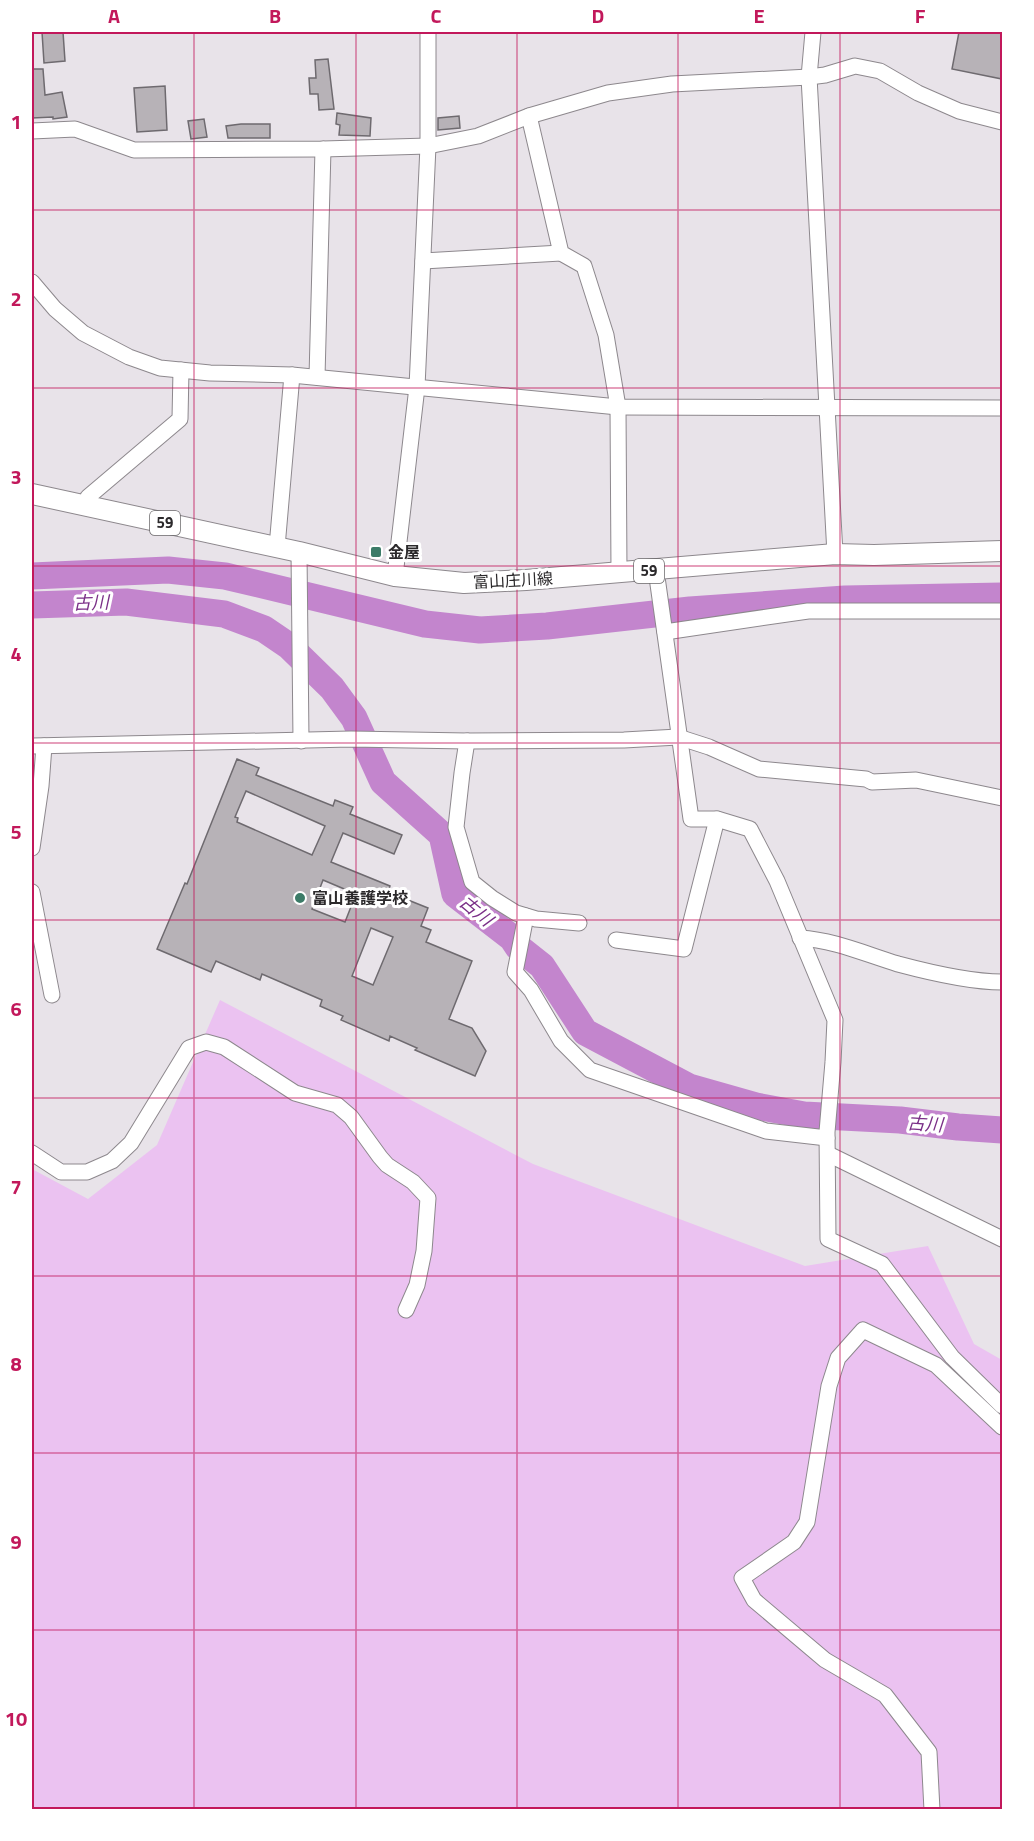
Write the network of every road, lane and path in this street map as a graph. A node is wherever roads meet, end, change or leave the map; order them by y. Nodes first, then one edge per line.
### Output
1 (428, 32) edge
2 (813, 32) edge
3 (809, 77) junction
4 (529, 116) junction
5 (1002, 122) edge
6 (32, 131) edge
7 (428, 146) junction
8 (323, 149) junction
9 (561, 253) junction
10 (423, 261) junction
11 (32, 282) edge
12 (181, 370) junction
13 (292, 375) junction
14 (317, 377) junction
15 (417, 387) junction
16 (618, 407) junction
17 (828, 407) junction
18 (1002, 408) edge
19 (32, 494) edge
20 (86, 506) junction
21 (277, 548) junction
22 (1002, 550) edge
23 (299, 552) junction
24 (836, 554) junction
25 (656, 570) junction
26 (619, 572) junction
27 (395, 576) junction
28 (1002, 611) edge
29 (664, 628) junction
30 (678, 737) junction
31 (301, 741) junction
32 (468, 741) junction
33 (38, 746) edge
34 (37, 777) edge
35 (1002, 798) edge
36 (717, 819) junction
37 (32, 848) edge
38 (32, 892) edge
39 (525, 922) junction
40 (579, 923) dead end
41 (800, 938) junction
42 (616, 940) dead end
43 (1002, 982) edge
44 (51, 995) dead end
45 (827, 1135) junction
46 (32, 1154) edge
47 (828, 1154) junction
48 (1002, 1239) edge
49 (406, 1310) dead end
50 (1002, 1406) edge
51 (1002, 1427) edge
52 (932, 1809) edge

1 - 7 street
2 - 3 street
3 - 4 street
3 - 5 street
3 - 17 street
4 - 7 street
4 - 9 street
6 - 8 street
7 - 8 street
7 - 10 street
8 - 14 street
9 - 10 street
9 - 16 street
10 - 15 street
11 - 12 street
12 - 13 street
12 - 20 street
13 - 14 street
13 - 21 street
14 - 15 street
15 - 16 street
15 - 27 street
16 - 17 street
16 - 26 street
17 - 18 street
17 - 24 street
19 - 20 main road, 富山庄川線 / 59
20 - 21 main road, 富山庄川線 / 59
21 - 23 main road, 富山庄川線 / 59
22 - 24 main road, 富山庄川線 / 59
23 - 27 main road, 富山庄川線 / 59
23 - 31 street
24 - 25 main road, 富山庄川線 / 59
25 - 26 main road, 富山庄川線 / 59
25 - 29 street
26 - 27 main road, 富山庄川線 / 59
28 - 29 street
29 - 30 street
30 - 32 street
30 - 35 street
30 - 36 street
31 - 32 street
31 - 33 street
32 - 39 street
33 - 34 street
34 - 37 street
36 - 41 street
36 - 42 street
38 - 44 street
39 - 40 street
39 - 45 street
41 - 43 street
41 - 45 street
45 - 47 street
46 - 49 street
47 - 48 street
47 - 50 street
51 - 52 street

